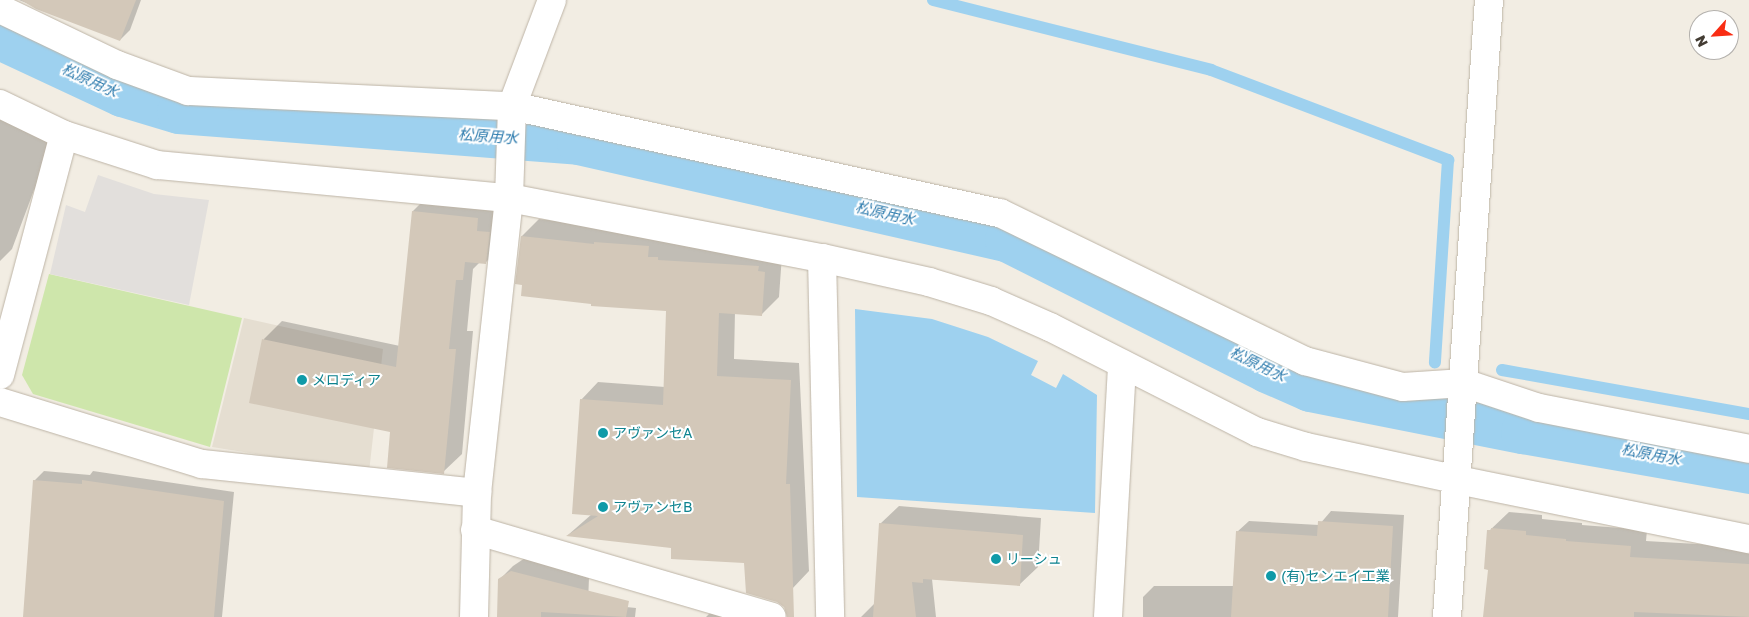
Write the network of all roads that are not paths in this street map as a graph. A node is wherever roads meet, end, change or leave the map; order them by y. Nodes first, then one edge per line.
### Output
1 (552, 0) edge
2 (1489, 0) edge
3 (0, 9) edge
4 (0, 104) edge
5 (512, 113) junction
6 (64, 135) junction
7 (508, 198) junction
8 (822, 258) junction
9 (1122, 364) junction
10 (0, 376) edge
11 (1462, 394) junction
12 (0, 402) edge
13 (1749, 449) edge
14 (1458, 480) junction
15 (477, 493) junction
16 (475, 530) junction
17 (1749, 539) edge
18 (474, 617) edge
19 (772, 617) edge
20 (830, 617) edge
21 (1108, 617) edge
22 (1447, 617) edge

1 - 5 street
2 - 11 street
3 - 5 street
4 - 6 street
5 - 7 street
5 - 11 street
6 - 7 street
6 - 10 street
7 - 8 street
7 - 15 street
8 - 9 street
8 - 20 street
9 - 14 street
9 - 21 street
11 - 13 street
11 - 14 street
12 - 15 street
14 - 17 street
14 - 22 street
15 - 16 street
16 - 18 street
16 - 19 street

